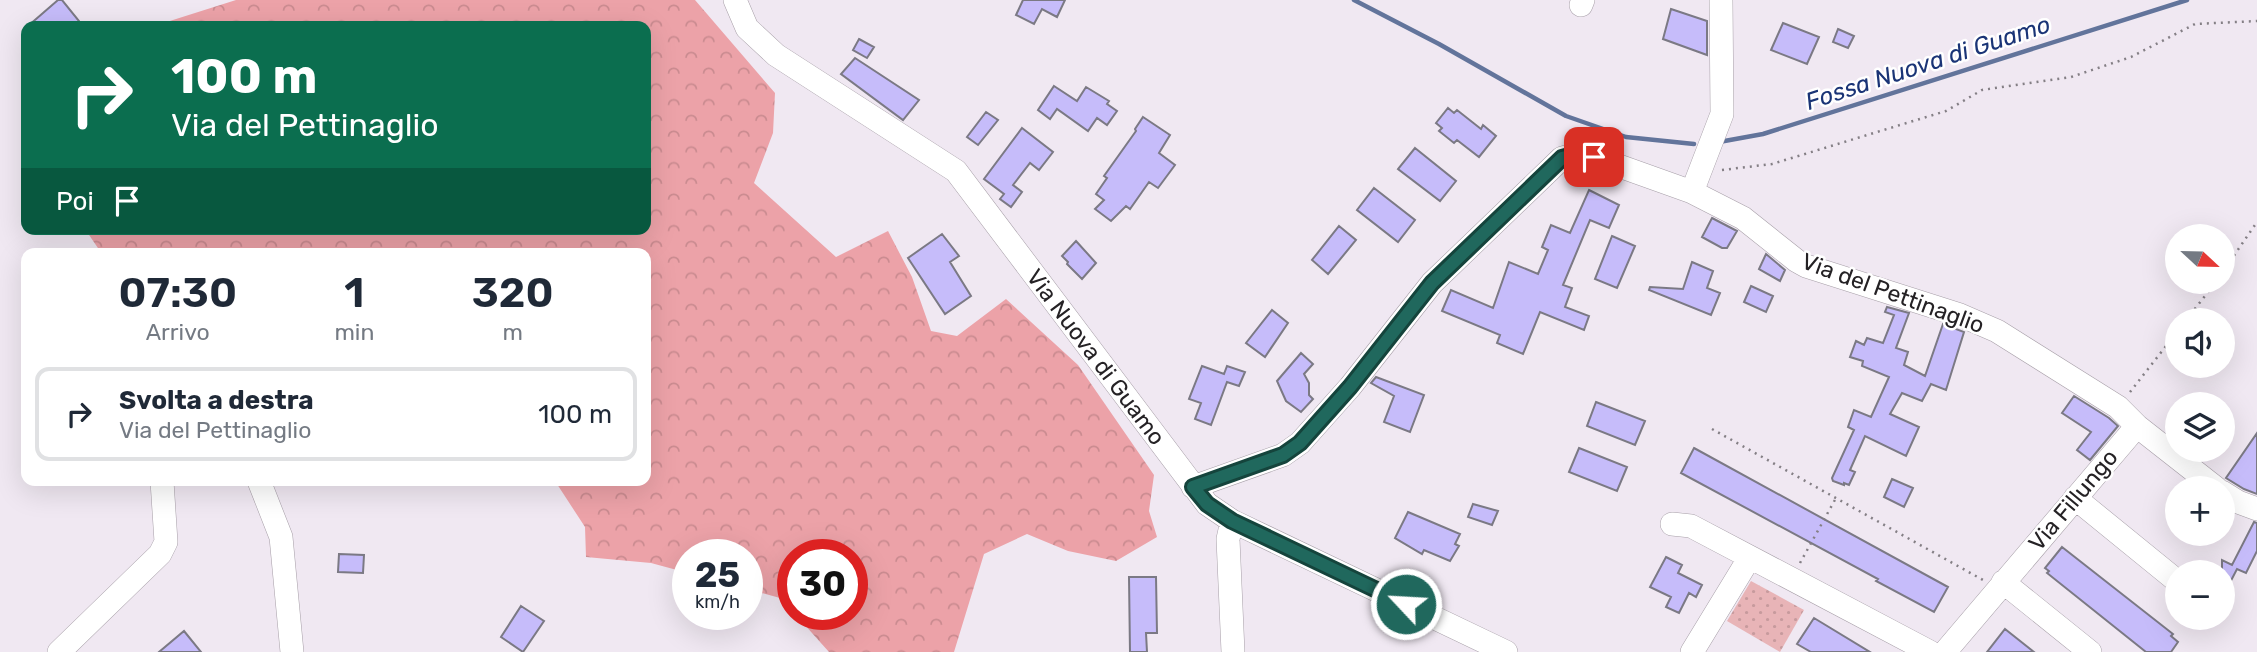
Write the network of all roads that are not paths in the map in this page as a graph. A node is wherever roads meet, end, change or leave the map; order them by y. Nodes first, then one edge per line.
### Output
1 (735, 0) edge
2 (1721, 0) edge
3 (1695, 182) junction
4 (2137, 426) junction
5 (2201, 476) edge
6 (162, 486) edge
7 (261, 486) edge
8 (1193, 487) junction
9 (2075, 498) junction
10 (2235, 500) edge
11 (2257, 509) edge
12 (1232, 521) junction
13 (1672, 524) dead end
14 (1750, 557) junction
15 (2165, 571) edge
16 (2001, 585) junction
17 (59, 652) edge
18 (292, 652) edge
19 (1233, 652) edge
20 (1506, 652) edge
21 (1692, 652) edge
22 (1930, 652) edge
23 (1945, 652) edge
24 (2090, 652) edge

1 - 8 street, Via Nuova di Guamo
2 - 3 street
3 - 4 street, Via del Pettinaglio
3 - 8 street, Via del Pettinaglio
4 - 5 street
4 - 9 street, Via Fillungo
6 - 17 street
7 - 18 street
8 - 12 street, Via Nuova di Guamo
9 - 15 street
9 - 16 street, Via Fillungo
10 - 11 street
12 - 19 street
12 - 20 street, Via Nuova di Guamo
13 - 14 street
14 - 21 street
14 - 22 street
16 - 23 street, Via Fillungo
16 - 24 street

